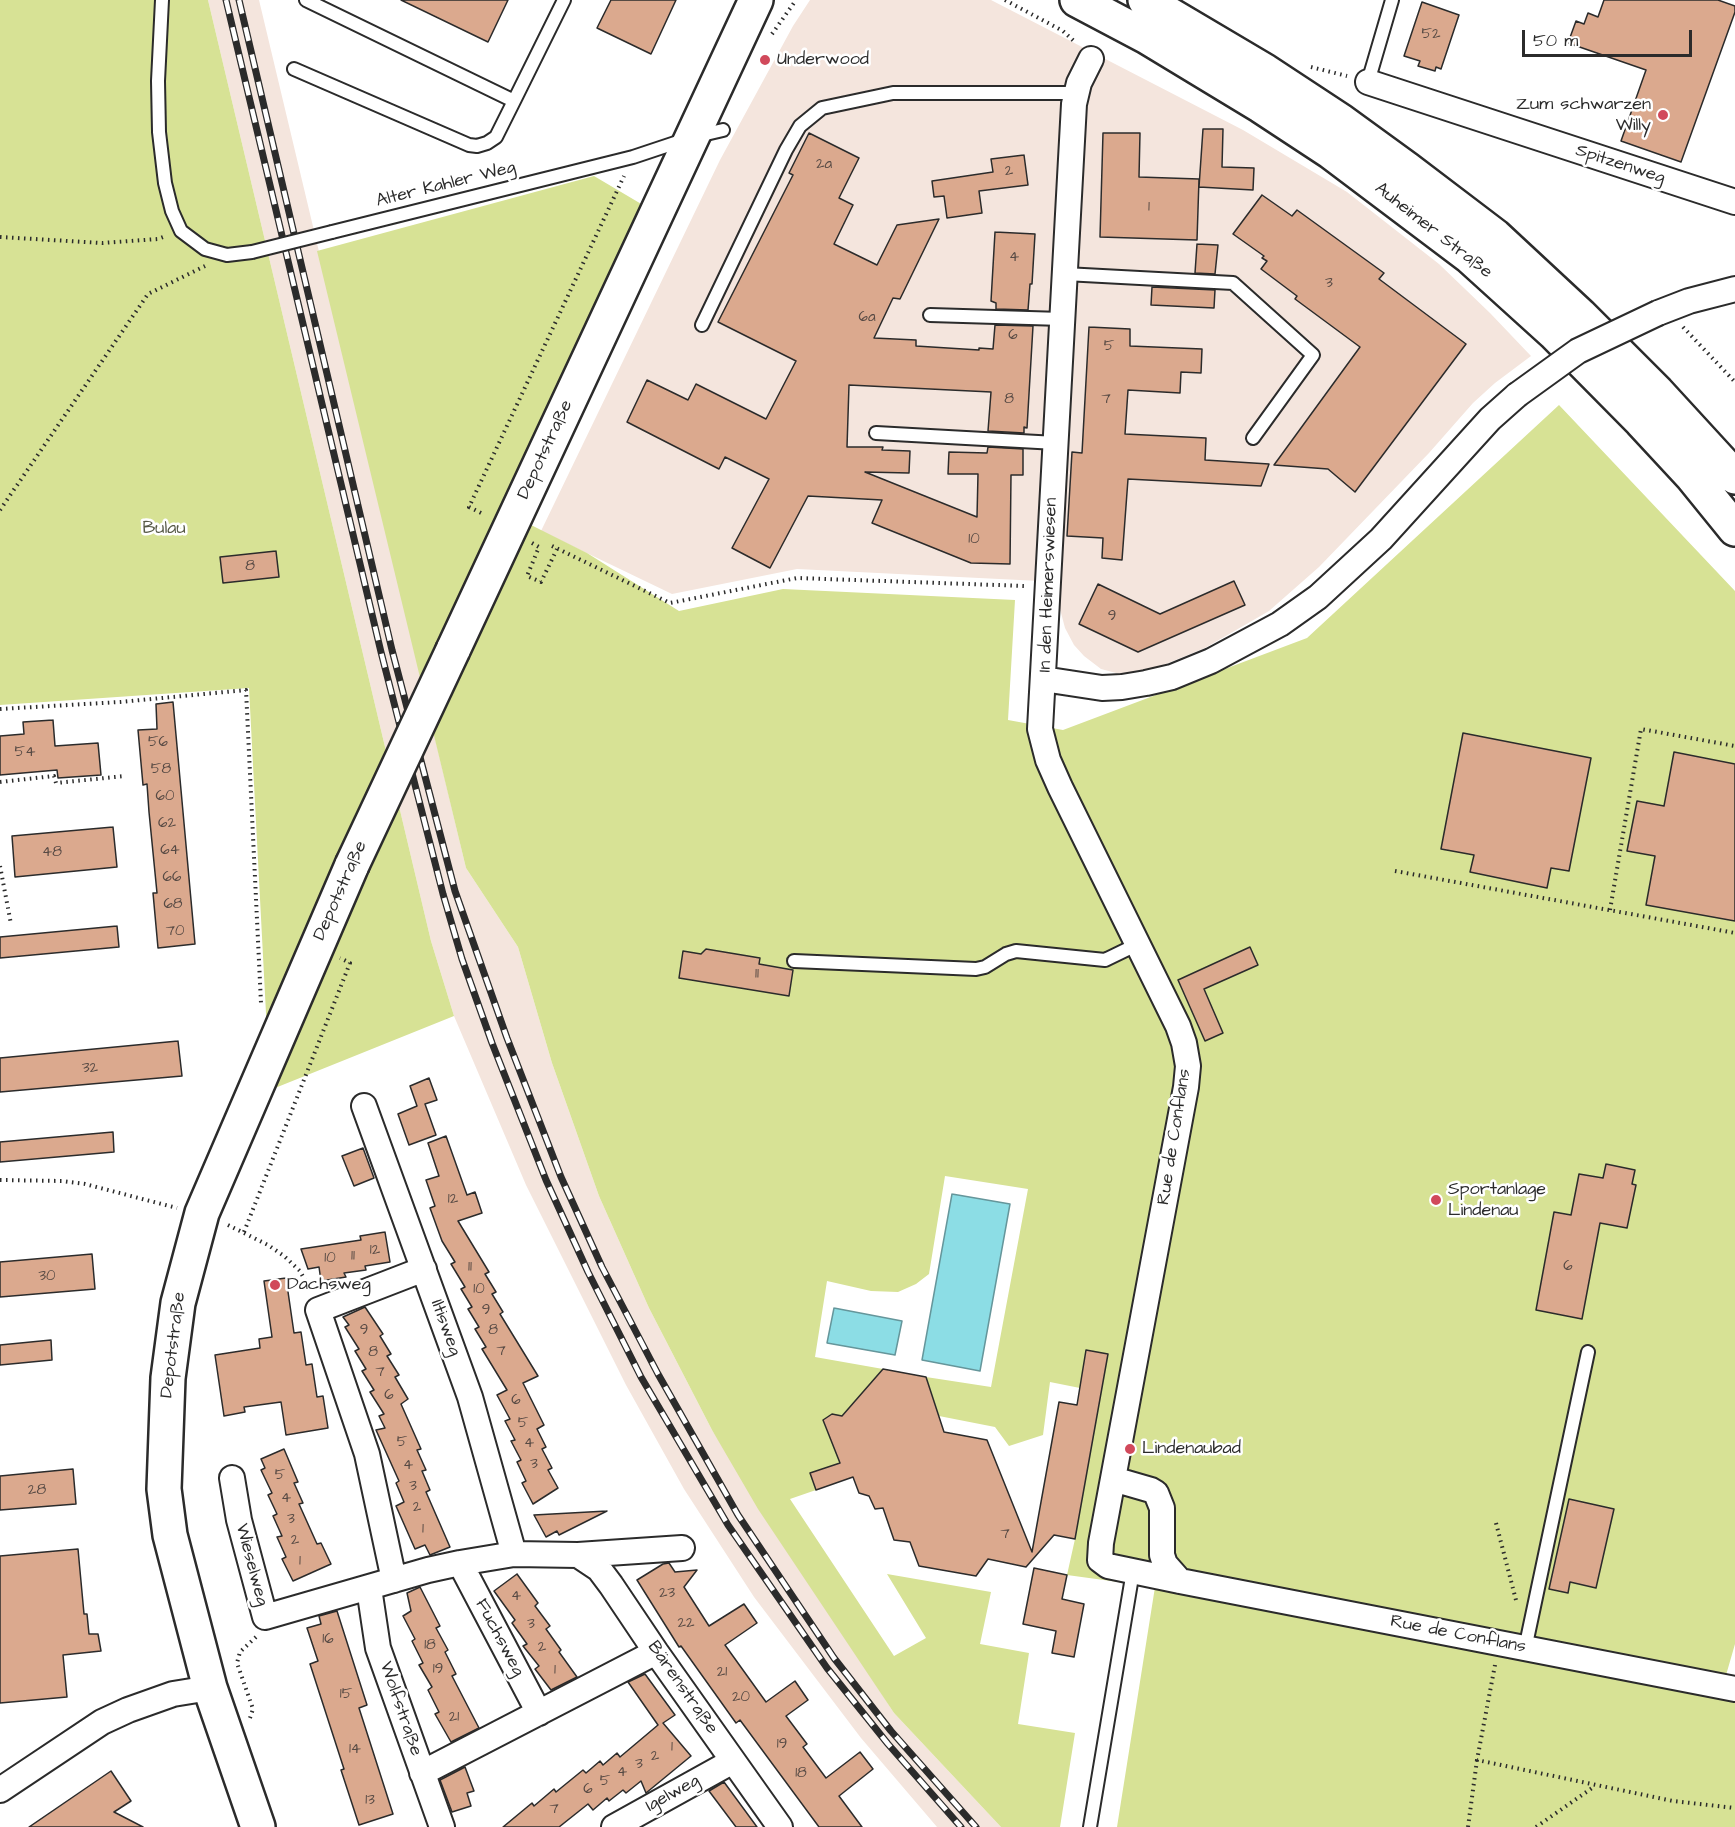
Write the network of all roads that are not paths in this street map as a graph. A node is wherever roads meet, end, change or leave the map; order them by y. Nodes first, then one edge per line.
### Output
1 (162, 0) edge
2 (306, 0) edge
3 (564, 0) edge
4 (756, 0) edge
5 (1077, 0) edge
6 (1145, 0) edge
7 (1392, 0) edge
8 (1091, 59) road end
9 (294, 69) dead end
10 (1368, 82) joint
11 (1076, 93) junction
12 (514, 101) junction
13 (708, 133) junction
14 (1735, 202) edge
15 (1065, 274) junction
16 (1735, 289) edge
17 (930, 315) dead end
18 (1062, 319) junction
19 (702, 325) dead end
20 (876, 433) dead end
21 (1253, 438) dead end
22 (1056, 442) junction
23 (1735, 477) edge
24 (1735, 529) edge
25 (1043, 679) junction
26 (1138, 944) junction
27 (794, 961) dead end
28 (364, 1106) dead end
29 (424, 1269) junction
30 (1588, 1352) dead end
31 (232, 1478) dead end
32 (1113, 1479) junction
33 (682, 1548) dead end
34 (513, 1554) junction
35 (578, 1555) junction
36 (460, 1563) junction
37 (1133, 1570) junction
38 (394, 1581) junction
39 (1180, 1581) junction
40 (369, 1588) junction
41 (1525, 1644) junction
42 (656, 1652) junction
43 (210, 1688) junction
44 (1735, 1689) edge
45 (539, 1713) junction
46 (733, 1761) junction
47 (422, 1773) junction
48 (0, 1790) edge
49 (258, 1827) edge
50 (442, 1827) edge
51 (614, 1827) edge
52 (780, 1827) edge
53 (1090, 1827) edge

1 - 13 lane, Alter Kahler Weg, bridge
2 - 12 lane
3 - 12 lane
4 - 13 main road, Depotstraße
5 - 24 main road, Auheimer Straße
6 - 23 main road, Auheimer Straße
7 - 10 lane
8 - 11 street, In den Heimerswiesen
9 - 12 lane
10 - 14 street, Spitzenweg
11 - 15 street, In den Heimerswiesen
11 - 19 lane
13 - 43 main road, Depotstraße, bridge
15 - 18 street, In den Heimerswiesen
15 - 21 lane
16 - 25 street, In den Heimerswiesen, bridge
17 - 18 lane
18 - 22 street, In den Heimerswiesen
20 - 22 lane
22 - 25 street, In den Heimerswiesen
25 - 26 street, Rue de Conflans
26 - 27 lane
26 - 32 street, Rue de Conflans
28 - 29 street, Iltisweg
29 - 34 street, Iltisweg
29 - 38 street
30 - 41 lane
31 - 40 street, Wieselweg
32 - 37 street, Rue de Conflans
32 - 39 street
33 - 35 street
34 - 35 street
34 - 36 street
35 - 42 street, Bärenstraße
36 - 38 street
36 - 45 street, Fuchsweg
37 - 39 street, Rue de Conflans
37 - 53 lane
38 - 40 street
39 - 41 street, Rue de Conflans
40 - 47 street, Wolfstraße
41 - 44 street, Rue de Conflans
42 - 45 street
42 - 46 street, Bärenstraße
43 - 48 street
43 - 49 main road, Depotstraße
45 - 47 street
46 - 51 street, Igelweg
46 - 52 street, Bärenstraße
47 - 50 street, Wolfstraße

